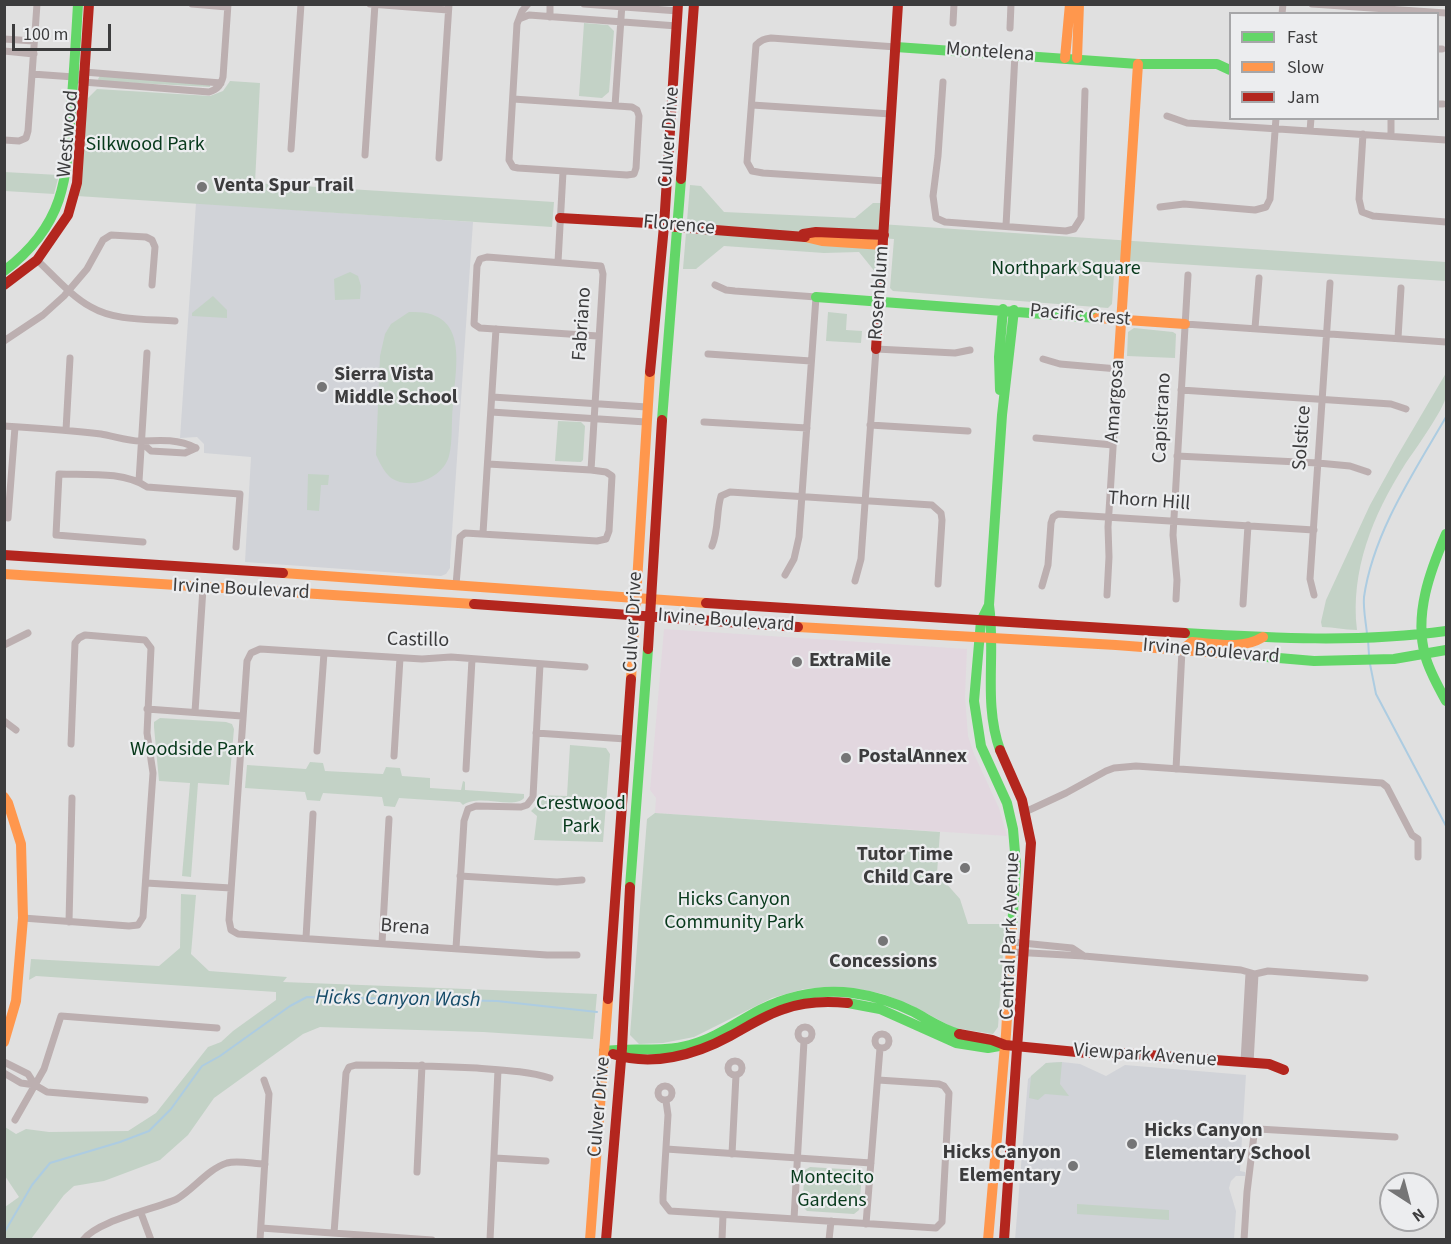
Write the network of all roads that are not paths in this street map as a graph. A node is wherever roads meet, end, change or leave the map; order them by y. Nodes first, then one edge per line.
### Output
1 (37, 4) edge
2 (78, 4) edge
3 (89, 4) edge
4 (192, 4) edge
5 (301, 4) edge
6 (370, 4) edge
7 (528, 4) edge
8 (550, 4) edge
9 (584, 4) edge
10 (694, 4) edge
11 (898, 4) edge
12 (954, 4) edge
13 (1011, 4) edge
14 (1070, 4) edge
15 (1079, 4) edge
16 (1312, 4) edge
17 (375, 5) edge
18 (1318, 5) edge
19 (227, 6) edge
20 (622, 6) edge
21 (1366, 6) edge
22 (448, 7) edge
23 (678, 8) edge
24 (1401, 12) edge
25 (549, 17) junction
26 (519, 19) junction
27 (621, 22) junction
28 (953, 23) dead end
29 (677, 26) junction
30 (1010, 28) dead end
31 (4, 39) edge
32 (34, 41) junction
33 (896, 47) junction
34 (4, 51) edge
35 (33, 54) junction
36 (1015, 54) junction
37 (1071, 58) junction
38 (1229, 60) edge
39 (1138, 64) junction
40 (1217, 64) junction
41 (1229, 70) edge
42 (32, 74) junction
43 (80, 77) junction
44 (943, 82) dead end
45 (1085, 91) dead end
46 (513, 99) junction
47 (752, 105) junction
48 (615, 106) junction
49 (891, 114) junction
50 (1167, 116) dead end
51 (1275, 120) edge
52 (1311, 120) edge
53 (1391, 120) edge
54 (1275, 129) junction
55 (1310, 131) junction
56 (1363, 134) junction
57 (1390, 136) junction
58 (4, 140) edge
59 (1446, 140) edge
60 (291, 149) dead end
61 (365, 155) dead end
62 (439, 158) dead end
63 (562, 172) junction
64 (886, 181) junction
65 (1160, 207) dead end
66 (560, 218) junction
67 (1446, 222) edge
68 (664, 226) junction
69 (676, 226) junction
70 (1006, 226) junction
71 (884, 240) junction
72 (37, 260) junction
73 (558, 262) junction
74 (4, 272) edge
75 (1188, 274) dead end
76 (1259, 278) dead end
77 (1330, 283) dead end
78 (4, 285) edge
79 (152, 285) dead end
80 (715, 285) dead end
81 (1401, 288) dead end
82 (70, 290) junction
83 (816, 297) junction
84 (879, 302) junction
85 (1009, 310) junction
86 (1122, 319) junction
87 (175, 321) dead end
88 (1185, 324) junction
89 (1256, 328) junction
90 (496, 329) junction
91 (1327, 333) junction
92 (598, 336) junction
93 (1398, 338) junction
94 (4, 341) edge
95 (1446, 342) edge
96 (876, 349) junction
97 (970, 350) dead end
98 (147, 352) dead end
99 (708, 354) dead end
100 (70, 358) dead end
101 (1043, 359) dead end
102 (811, 361) junction
103 (1118, 369) junction
104 (1181, 390) junction
105 (492, 398) junction
106 (1323, 398) junction
107 (595, 404) junction
108 (647, 407) junction
109 (1406, 409) dead end
110 (491, 412) junction
111 (594, 419) junction
112 (646, 422) junction
113 (704, 422) dead end
114 (870, 425) junction
115 (4, 426) edge
116 (15, 427) junction
117 (807, 428) junction
118 (66, 430) junction
119 (968, 431) dead end
120 (1036, 438) dead end
121 (141, 442) junction
122 (1113, 445) junction
123 (1177, 456) junction
124 (1318, 463) junction
125 (488, 464) junction
126 (591, 470) junction
127 (1368, 472) dead end
128 (139, 482) junction
129 (801, 496) junction
130 (865, 501) junction
131 (1109, 516) junction
132 (8, 518) dead end
133 (1174, 520) junction
134 (1248, 525) junction
135 (1314, 530) junction
136 (483, 533) junction
137 (1446, 534) edge
138 (143, 542) dead end
139 (712, 546) dead end
140 (236, 547) dead end
141 (4, 555) edge
142 (4, 574) edge
143 (785, 575) dead end
144 (855, 581) dead end
145 (938, 584) dead end
146 (456, 585) junction
147 (1042, 586) dead end
148 (203, 588) junction
149 (1107, 595) dead end
150 (1314, 595) dead end
151 (635, 599) junction
152 (1176, 599) dead end
153 (650, 600) junction
154 (1244, 604) dead end
155 (989, 605) junction
156 (634, 614) junction
157 (649, 615) junction
158 (981, 621) junction
159 (993, 621) junction
160 (1446, 631) edge
161 (28, 633) dead end
162 (1423, 635) junction
163 (979, 637) junction
164 (1264, 637) junction
165 (992, 638) junction
166 (4, 645) edge
167 (1182, 650) junction
168 (1446, 650) edge
169 (324, 653) junction
170 (1425, 654) junction
171 (400, 658) junction
172 (472, 659) junction
173 (540, 664) junction
174 (585, 667) dead end
175 (1446, 701) edge
176 (147, 709) junction
177 (195, 712) junction
178 (242, 716) junction
179 (4, 721) edge
180 (16, 730) dead end
181 (536, 734) junction
182 (626, 739) junction
183 (71, 744) dead end
184 (318, 751) dead end
185 (394, 756) dead end
186 (466, 769) dead end
187 (1176, 769) junction
188 (4, 797) edge
189 (72, 798) dead end
190 (1025, 812) junction
191 (313, 814) dead end
192 (389, 819) dead end
193 (1418, 856) dead end
194 (460, 876) junction
195 (582, 880) dead end
196 (146, 883) junction
197 (231, 888) junction
198 (23, 918) junction
199 (69, 922) junction
200 (306, 938) junction
201 (382, 943) junction
202 (1012, 947) junction
203 (456, 948) junction
204 (1024, 948) junction
205 (577, 955) dead end
206 (1252, 974) junction
207 (1365, 978) dead end
208 (218, 1028) dead end
209 (804, 1041) dead end
210 (4, 1042) edge
211 (1005, 1045) junction
212 (1018, 1047) junction
213 (880, 1048) dead end
214 (604, 1051) junction
215 (624, 1051) junction
216 (4, 1062) edge
217 (1247, 1063) junction
218 (422, 1065) junction
219 (498, 1070) junction
220 (1284, 1070) dead end
221 (4, 1073) edge
222 (736, 1075) dead end
223 (550, 1078) dead end
224 (264, 1080) dead end
225 (878, 1080) junction
226 (35, 1085) junction
227 (145, 1100) dead end
228 (666, 1101) dead end
229 (15, 1120) dead end
230 (1395, 1137) dead end
231 (666, 1149) junction
232 (732, 1154) junction
233 (798, 1157) junction
234 (495, 1158) junction
235 (546, 1161) dead end
236 (871, 1163) junction
237 (265, 1164) junction
238 (417, 1172) dead end
239 (141, 1213) junction
240 (723, 1215) junction
241 (794, 1219) junction
242 (831, 1221) junction
243 (866, 1224) junction
244 (261, 1228) junction
245 (334, 1233) junction
246 (83, 1239) edge
247 (151, 1239) edge
248 (260, 1239) edge
249 (432, 1239) edge
250 (490, 1239) edge
251 (590, 1239) edge
252 (606, 1239) edge
253 (722, 1239) edge
254 (829, 1239) edge
255 (988, 1239) edge
256 (1004, 1239) edge
257 (1244, 1239) edge

1 - 32 street
2 - 43 main road, Westwood
3 - 43 main road, Westwood
4 - 19 street
5 - 60 street
6 - 17 street
7 - 26 street
8 - 25 street
9 - 20 street
10 - 69 main road, Culver Drive
11 - 33 main road, Rosenblum
12 - 28 street
13 - 30 street
14 - 37 main road
15 - 37 main road
16 - 18 street
17 - 22 street
17 - 61 street
18 - 21 street
19 - 43 street
20 - 23 street
20 - 27 street
21 - 24 street
22 - 62 street
23 - 29 main road, Culver Drive
25 - 26 street
25 - 27 street
26 - 46 street
27 - 29 street
27 - 48 street
29 - 68 main road, Culver Drive
31 - 32 street
32 - 35 street
33 - 36 main road, Montelena
33 - 47 street, Montelena
33 - 49 main road, Rosenblum
34 - 35 street
35 - 42 street
36 - 37 main road, Montelena
36 - 70 street
37 - 39 main road, Montelena
38 - 40 main road, Montelena
39 - 40 main road, Montelena
39 - 86 main road, Amargosa
40 - 41 main road, Montelena
42 - 43 street
42 - 58 street
43 - 72 main road, Westwood
43 - 74 main road, Westwood
44 - 70 street
45 - 70 street
46 - 48 street
46 - 63 street
47 - 49 street
47 - 64 street
48 - 63 street
49 - 64 main road, Rosenblum
50 - 54 street
51 - 54 street
52 - 55 street
53 - 57 street
54 - 55 street
54 - 65 street
55 - 56 street
56 - 57 street
56 - 67 street
57 - 59 street
63 - 66 street
64 - 71 main road, Rosenblum
66 - 68 main road, Florence
66 - 73 street
68 - 69 main road, Florence
68 - 108 main road, Culver Drive
69 - 71 main road, Florence
69 - 153 main road, Culver Drive
71 - 84 main road, Rosenblum
72 - 78 main road, Westwood
72 - 82 street
73 - 90 street, Fabriano
73 - 92 street, Fabriano
75 - 88 street, Capistrano
76 - 89 street
77 - 91 street, Solstice
79 - 82 street
80 - 83 street, Pacific Crest
81 - 93 street
82 - 87 street
82 - 94 street
83 - 84 main road, Pacific Crest
83 - 102 street
84 - 85 main road, Pacific Crest
84 - 96 main road, Rosenblum
85 - 86 main road, Pacific Crest
85 - 155 main road, Central Park Avenue
86 - 88 main road, Pacific Crest
86 - 103 main road, Amargosa
88 - 89 street, Pacific Crest
88 - 104 street, Capistrano
89 - 91 street, Pacific Crest
90 - 92 street
90 - 105 street
91 - 93 street, Pacific Crest
91 - 106 street, Solstice
92 - 107 street, Fabriano
93 - 95 street, Pacific Crest
96 - 97 street
96 - 114 street, Rosenblum
98 - 121 street
99 - 102 street
100 - 118 street
101 - 103 street
102 - 117 street
103 - 122 street, Amargosa
104 - 106 street
104 - 123 street, Capistrano
105 - 107 street
105 - 110 street
106 - 109 street
106 - 124 street, Solstice
107 - 108 street
107 - 111 street, Fabriano
108 - 112 main road, Culver Drive
110 - 111 street
110 - 125 street
111 - 112 street
111 - 126 street, Fabriano
112 - 151 main road, Culver Drive
113 - 117 street
114 - 119 street
114 - 130 street, Rosenblum
115 - 116 street
116 - 118 street
116 - 132 street
117 - 129 street
118 - 121 street
120 - 122 street
121 - 121 street
121 - 128 street
122 - 131 street, Amargosa
123 - 124 street
123 - 133 street, Capistrano
124 - 127 street
124 - 135 street, Solstice
125 - 126 street
125 - 136 street
126 - 136 street
128 - 138 street
128 - 140 street
129 - 130 street
129 - 139 street
129 - 143 street
130 - 144 street, Rosenblum
130 - 145 street
131 - 133 street, Thorn Hill
131 - 147 street, Thorn Hill
131 - 149 street, Amargosa
133 - 134 street, Thorn Hill
133 - 152 street, Capistrano
134 - 135 street, Thorn Hill
134 - 154 street
135 - 150 street, Solstice
136 - 146 street
137 - 162 main road
141 - 146 main road, Irvine Boulevard
142 - 148 main road, Irvine Boulevard
146 - 151 main road, Irvine Boulevard
148 - 156 main road, Irvine Boulevard
148 - 177 street
151 - 153 main road, Irvine Boulevard
151 - 156 main road, Culver Drive
153 - 157 main road, Culver Drive
153 - 158 main road, Irvine Boulevard
155 - 158 main road, Central Park Avenue
155 - 159 main road, Central Park Avenue
156 - 157 main road, Irvine Boulevard
156 - 182 main road, Culver Drive
157 - 163 main road, Irvine Boulevard
157 - 215 main road, Culver Drive
158 - 159 main road, Irvine Boulevard
158 - 163 main road, Central Park Avenue
159 - 164 main road, Irvine Boulevard
159 - 165 main road, Central Park Avenue
160 - 162 main road, Irvine Boulevard
161 - 166 street
162 - 164 main road, Irvine Boulevard
162 - 170 main road
163 - 165 main road, Irvine Boulevard
163 - 202 main road, Central Park Avenue
164 - 167 main road
165 - 167 main road, Irvine Boulevard
165 - 190 main road, Central Park Avenue
167 - 170 main road, Irvine Boulevard
167 - 187 street
168 - 170 main road, Irvine Boulevard
169 - 171 street, Castillo
169 - 178 street, Castillo
169 - 184 street
170 - 175 main road
171 - 172 street, Castillo
171 - 185 street
172 - 173 street, Castillo
172 - 186 street
173 - 174 street, Castillo
173 - 181 street
176 - 177 street
176 - 183 street
176 - 196 street
177 - 178 street
178 - 197 street
179 - 180 street
181 - 182 street
181 - 194 street
182 - 214 main road, Culver Drive
187 - 190 street
187 - 193 street
188 - 198 main road
189 - 199 street
190 - 204 main road, Central Park Avenue
191 - 200 street
192 - 201 street
194 - 195 street
194 - 203 street
196 - 197 street
196 - 199 street
197 - 200 street, Brena
198 - 199 street
198 - 210 main road
200 - 201 street, Brena
201 - 203 street, Brena
202 - 204 street
202 - 211 main road, Central Park Avenue
203 - 205 street, Brena
204 - 206 street
204 - 212 main road, Central Park Avenue
206 - 207 street
206 - 217 street
208 - 226 street
209 - 233 street
211 - 212 main road, Viewpark Avenue
211 - 215 main road, Viewpark Avenue
211 - 255 main road, Central Park Avenue
212 - 217 main road, Viewpark Avenue
212 - 256 main road, Central Park Avenue
213 - 225 street
214 - 215 main road, Viewpark Avenue
214 - 251 main road, Culver Drive
215 - 252 main road, Culver Drive
216 - 226 street
217 - 220 main road, Viewpark Avenue
218 - 219 street
218 - 238 street
218 - 245 street
219 - 223 street
219 - 234 street
221 - 226 street
222 - 232 street
224 - 237 street
225 - 236 street
225 - 243 street
226 - 227 street
226 - 229 street
228 - 231 street
230 - 257 street
231 - 232 street
231 - 240 street
232 - 233 street
233 - 236 street
233 - 241 street
234 - 235 street
234 - 250 street
236 - 243 street
237 - 239 street
237 - 244 street
239 - 246 street
239 - 247 street
240 - 241 street
240 - 253 street
241 - 242 street
242 - 243 street
242 - 254 street
244 - 245 street
244 - 248 street
245 - 249 street

